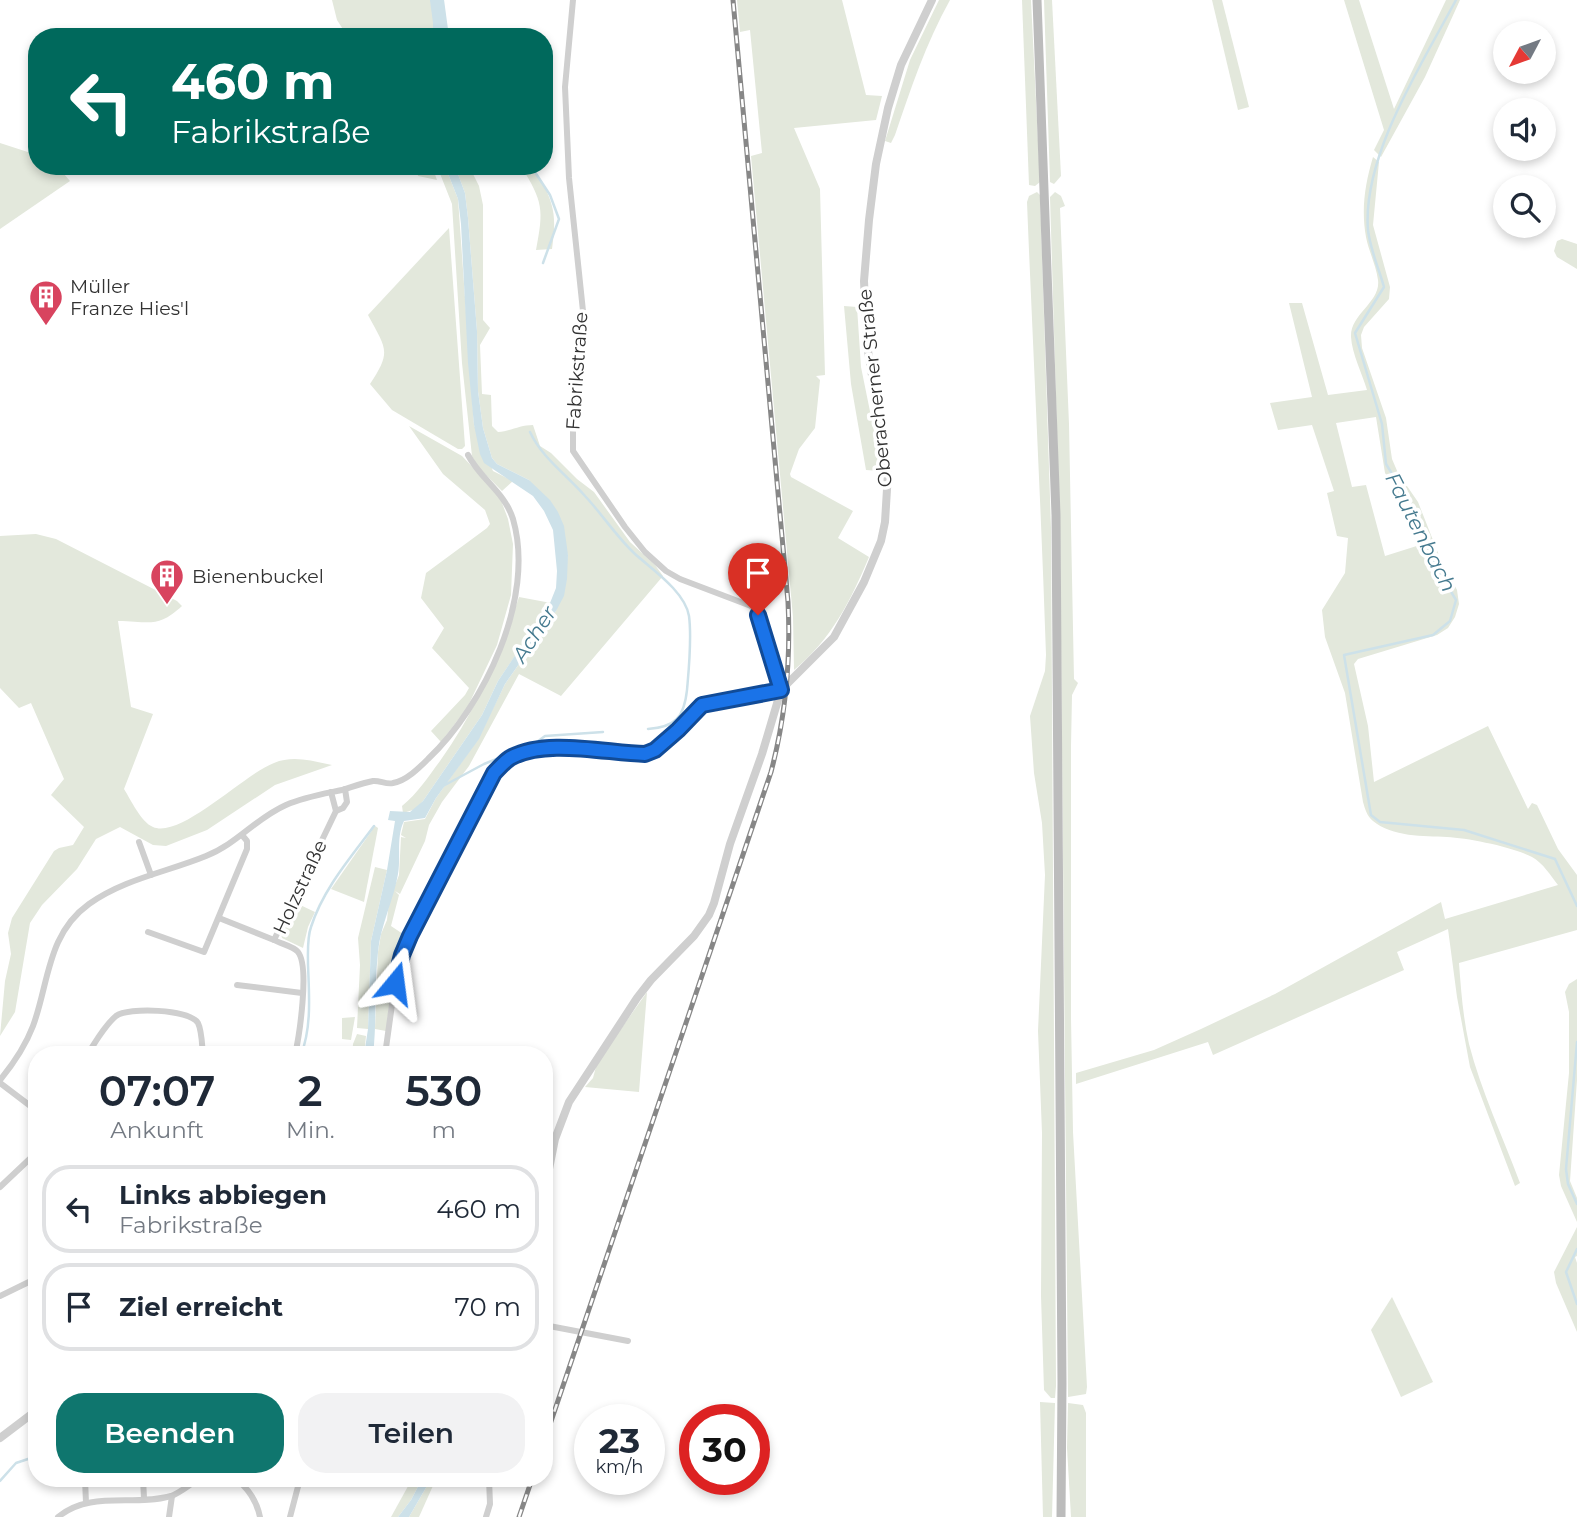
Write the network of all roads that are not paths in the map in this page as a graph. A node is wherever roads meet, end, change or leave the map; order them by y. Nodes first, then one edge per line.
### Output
1 (573, 0) edge
2 (932, 0) edge
3 (1037, 0) edge
4 (468, 455) dead end
5 (781, 690) junction
6 (345, 789) junction
7 (331, 792) junction
8 (336, 811) junction
9 (242, 835) junction
10 (139, 842) dead end
11 (151, 875) junction
12 (219, 918) junction
13 (148, 932) dead end
14 (274, 940) junction
15 (237, 985) dead end
16 (302, 993) junction
17 (94, 1046) edge
18 (202, 1046) edge
19 (297, 1046) edge
20 (386, 1046) edge
21 (0, 1081) edge
22 (28, 1104) edge
23 (553, 1149) edge
24 (28, 1161) edge
25 (0, 1187) edge
26 (28, 1282) edge
27 (0, 1296) edge
28 (553, 1327) edge
29 (628, 1341) dead end
30 (28, 1417) edge
31 (0, 1438) edge
32 (85, 1487) edge
33 (143, 1487) edge
34 (186, 1487) edge
35 (246, 1487) edge
36 (298, 1487) edge
37 (489, 1487) edge
38 (172, 1496) junction
39 (144, 1498) junction
40 (86, 1503) junction
41 (58, 1517) edge
42 (169, 1517) edge
43 (260, 1517) edge
44 (290, 1517) edge
45 (486, 1517) edge
46 (1059, 1517) edge

1 - 5 street, Fabrikstraße
2 - 5 street, Oberacherner Straße
3 - 46 main road
4 - 6 street
5 - 20 street
5 - 23 street
6 - 7 street
6 - 8 street, Holzstraße
7 - 8 street
7 - 9 street
8 - 14 street, Holzstraße
9 - 11 street
9 - 12 street
10 - 11 street
11 - 21 street
12 - 13 street
12 - 14 street
14 - 16 street, Holzstraße
15 - 16 street
16 - 19 street, Holzstraße
17 - 18 street
21 - 22 street
24 - 25 street
26 - 27 street
28 - 29 street
30 - 31 street
32 - 40 street
33 - 39 street
34 - 38 street
35 - 43 street
36 - 44 street
37 - 45 street
38 - 39 street
38 - 42 street
39 - 40 street
40 - 41 street

